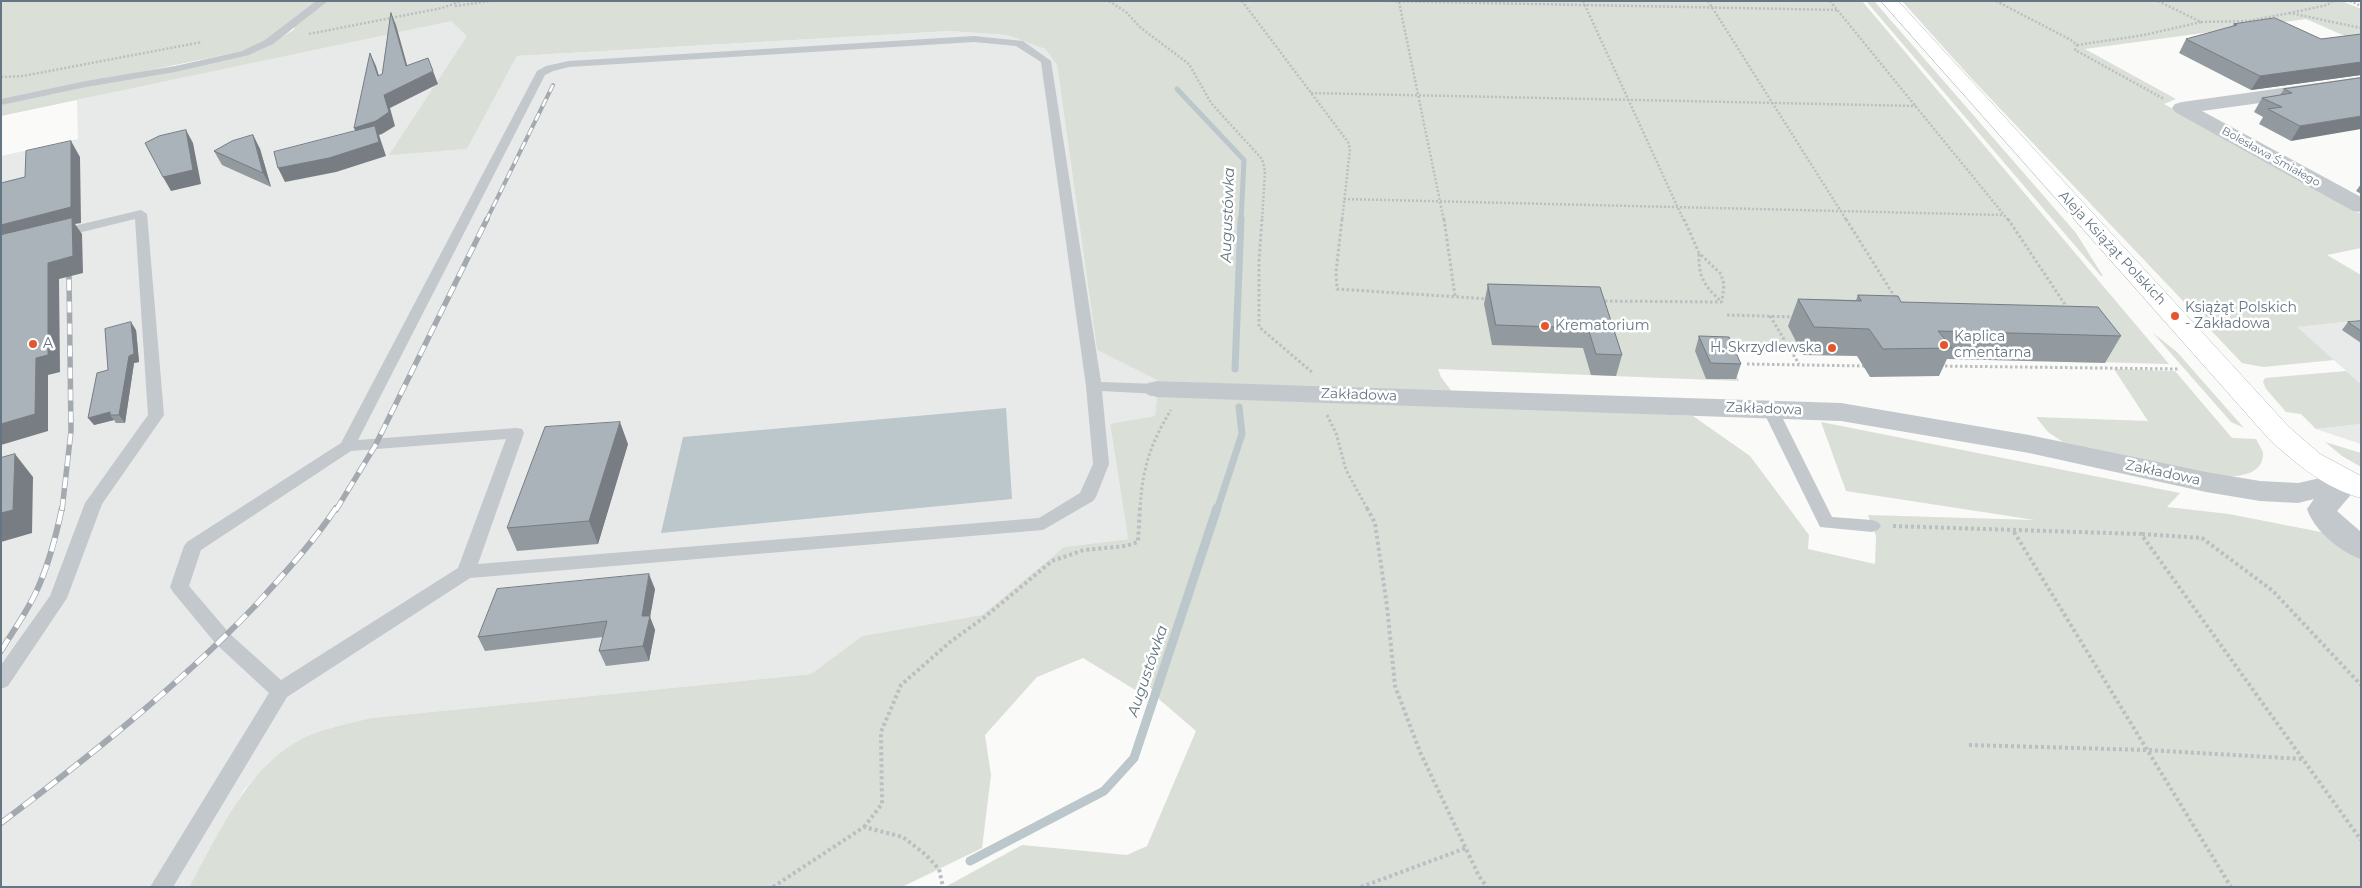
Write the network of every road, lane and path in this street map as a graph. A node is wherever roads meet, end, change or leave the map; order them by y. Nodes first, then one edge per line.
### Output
1 (323, 1) edge
2 (461, 1) edge
3 (490, 1) edge
4 (1109, 1) edge
5 (1242, 1) edge
6 (1383, 1) edge
7 (1399, 1) edge
8 (1583, 1) edge
9 (1708, 1) edge
10 (1830, 1) edge
11 (1890, 1) edge
12 (1996, 1) edge
13 (2158, 1) edge
14 (2333, 1) edge
15 (2350, 1) edge
16 (1585, 5) junction
17 (2361, 6) edge
18 (1712, 7) junction
19 (442, 8) junction
20 (1838, 10) junction
21 (2290, 13) junction
22 (2201, 22) junction
23 (2361, 28) edge
24 (202, 42) dead end
25 (269, 42) junction
26 (2078, 45) junction
27 (1, 77) edge
28 (2361, 83) edge
29 (1310, 93) junction
30 (1419, 96) junction
31 (1629, 100) junction
32 (1, 102) edge
33 (1772, 103) junction
34 (1916, 106) junction
35 (2182, 108) junction
36 (1344, 199) junction
37 (1441, 202) junction
38 (2361, 206) edge
39 (1678, 207) junction
40 (1842, 211) junction
41 (2004, 215) junction
42 (46, 237) edge
43 (1699, 253) junction
44 (1455, 296) junction
45 (1494, 299) edge
46 (1593, 300) edge
47 (1722, 302) junction
48 (1898, 303) edge
49 (2070, 312) edge
50 (1727, 315) dead end
51 (1770, 316) junction
52 (1800, 317) edge
53 (1747, 364) dead end
54 (1799, 365) junction
55 (1869, 366) dead end
56 (1939, 366) edge
57 (2179, 369) dead end
58 (1094, 386) junction
59 (1157, 389) joint
60 (1190, 390) junction
61 (1323, 394) junction
62 (1770, 409) junction
63 (347, 446) junction
64 (2354, 485) edge
65 (1872, 526) joint
66 (2014, 531) junction
67 (2141, 534) junction
68 (2361, 548) edge
69 (466, 572) junction
70 (1, 681) edge
71 (2361, 685) edge
72 (280, 691) junction
73 (1968, 745) dead end
74 (2147, 750) junction
75 (2303, 759) junction
76 (864, 827) junction
77 (2361, 840) edge
78 (1466, 848) junction
79 (161, 887) edge
80 (773, 887) edge
81 (943, 887) edge
82 (1360, 887) edge
83 (1487, 887) edge
84 (2231, 887) edge

1 - 25 lane
2 - 19 path
3 - 19 path
4 - 61 path
5 - 29 path
6 - 7 path
7 - 16 path
7 - 30 path
8 - 16 path
9 - 18 path
10 - 20 path
11 - 64 street, Aleja Książąt Polskich
12 - 26 path
13 - 22 path
14 - 21 path
15 - 17 path
16 - 18 path
16 - 31 path
18 - 20 path
18 - 33 path
19 - 25 path
20 - 34 path
21 - 22 path
21 - 23 path
22 - 26 path
24 - 27 path
25 - 32 lane
26 - 35 path
28 - 35 street
29 - 30 path
29 - 36 path
30 - 31 path
30 - 37 path
31 - 33 path
31 - 39 path
33 - 34 path
33 - 40 path
34 - 41 path
35 - 38 street, Bolesława Śmiałego
36 - 37 path
36 - 44 path
37 - 39 path
37 - 44 path
39 - 40 path
39 - 43 path
40 - 41 path
40 - 48 path
41 - 49 path
42 - 70 lane
43 - 47 path
43 - 47 path
44 - 45 path
46 - 47 path
50 - 51 path
51 - 52 path
51 - 54 path
53 - 54 path
54 - 55 path
56 - 57 path
58 - 59 lane
58 - 63 lane
58 - 69 lane
59 - 60 street, Zakładowa
60 - 61 street, Zakładowa
60 - 76 path
61 - 62 street, Zakładowa
61 - 78 path
62 - 64 street, Zakładowa
62 - 65 lane
63 - 69 lane
63 - 72 lane
64 - 68 street
65 - 66 path
66 - 67 path
66 - 74 path
67 - 71 path
67 - 75 path
69 - 72 lane
72 - 79 lane
73 - 74 path
74 - 75 path
74 - 84 path
75 - 77 path
76 - 80 path
76 - 81 path
78 - 82 path
78 - 83 path

